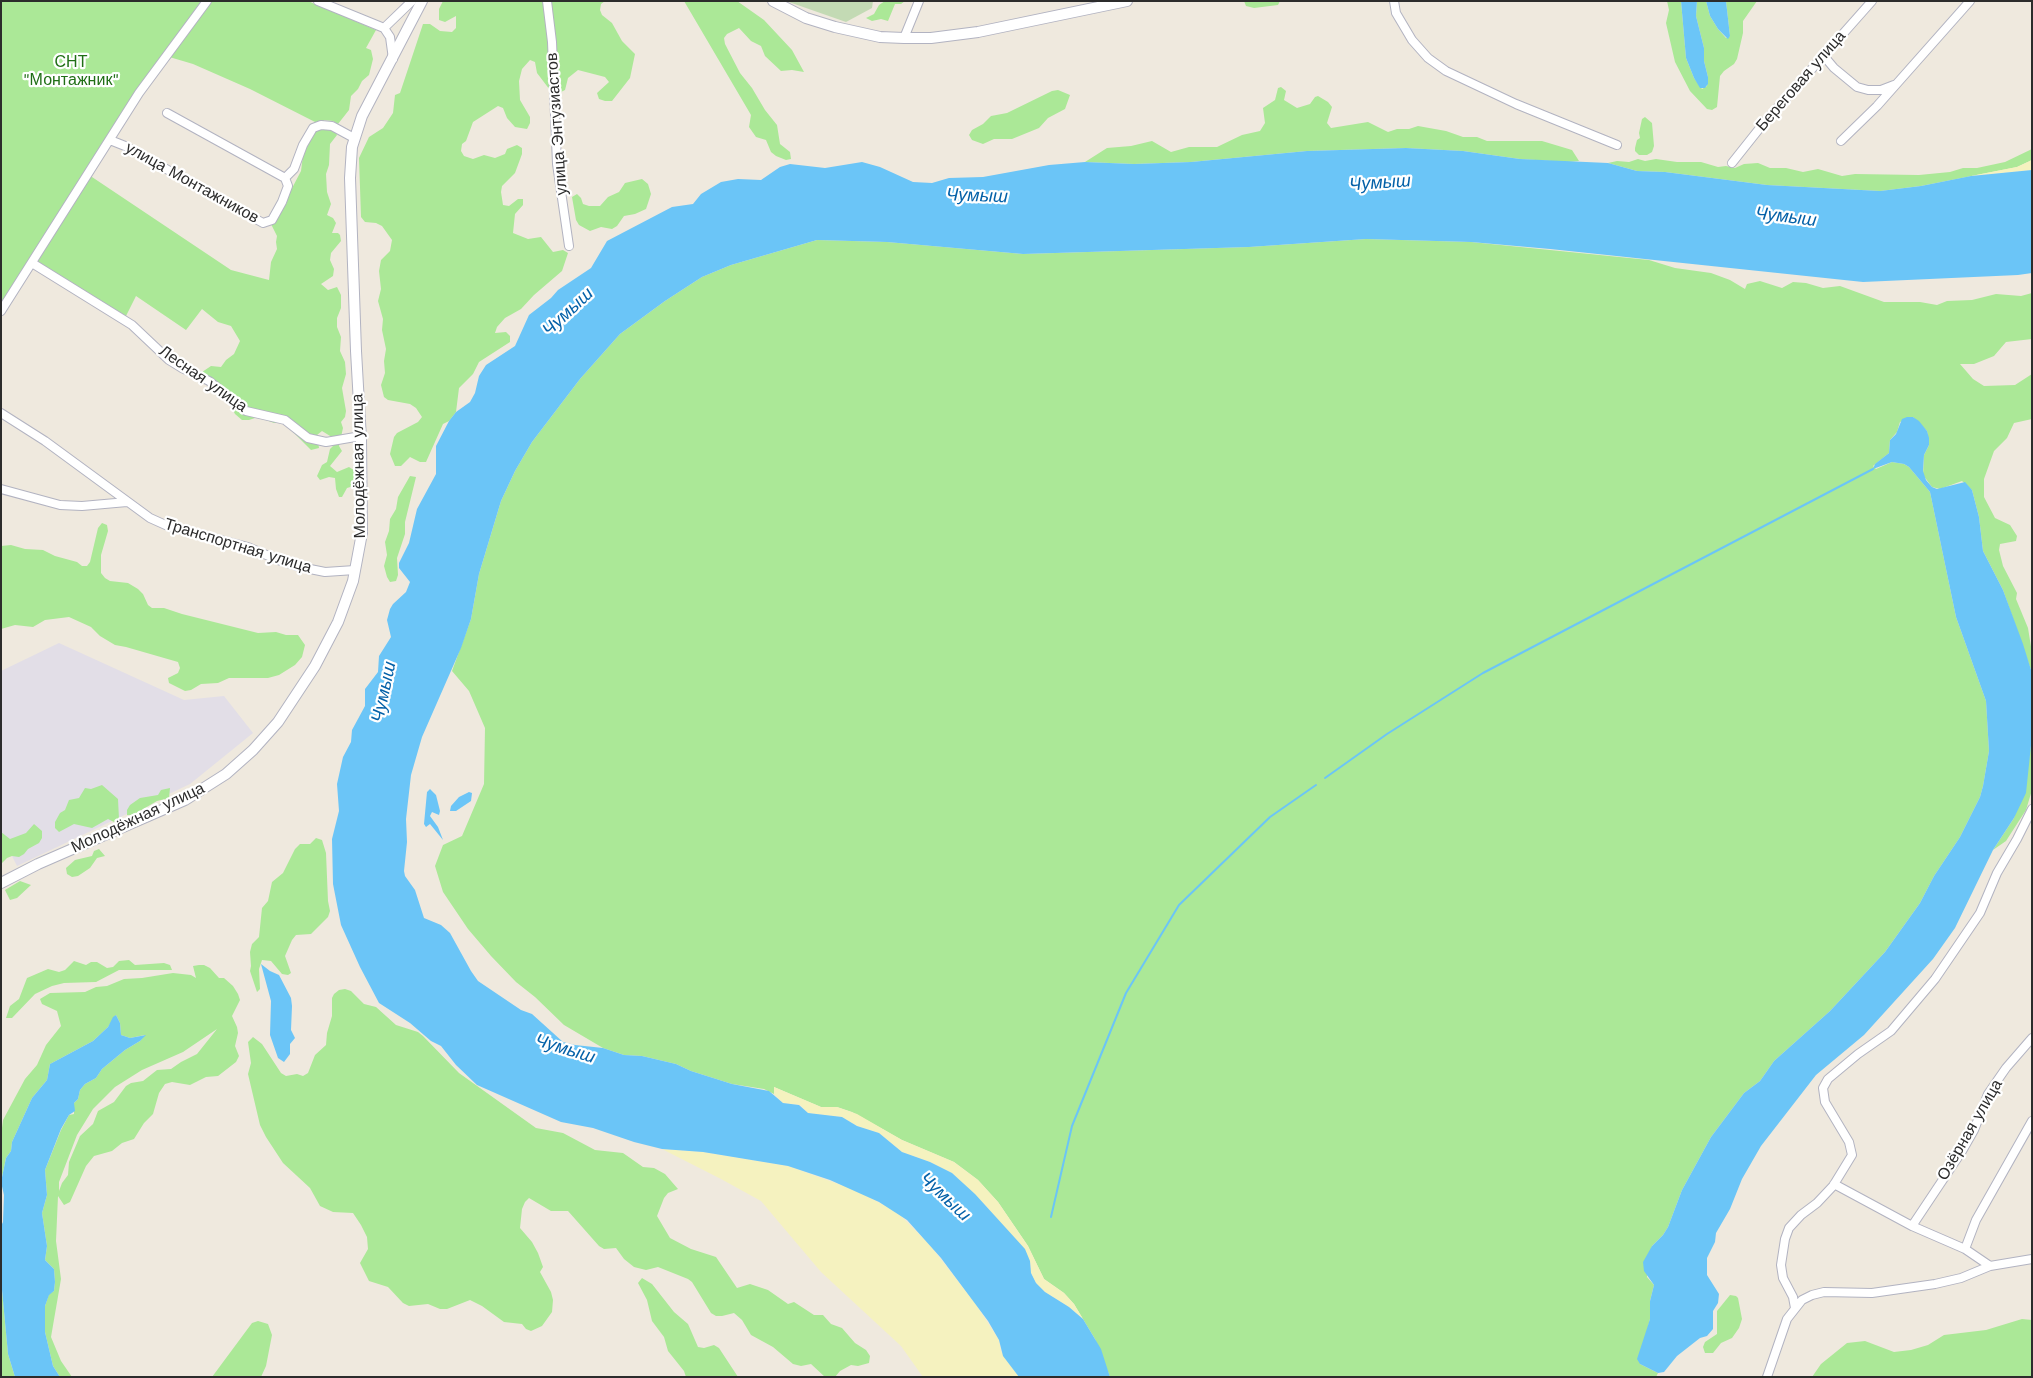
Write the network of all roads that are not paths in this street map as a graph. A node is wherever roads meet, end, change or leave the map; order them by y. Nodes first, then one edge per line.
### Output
1 (207, 1) edge
2 (318, 1) edge
3 (412, 1) edge
4 (422, 1) edge
5 (547, 1) edge
6 (773, 1) edge
7 (919, 1) edge
8 (1127, 1) edge
9 (1394, 1) edge
10 (1872, 1) edge
11 (1970, 1) edge
12 (331, 4) edge
13 (384, 28) junction
14 (904, 38) junction
15 (1823, 55) junction
16 (393, 58) junction
17 (1897, 84) junction
18 (167, 113) dead end
19 (354, 138) junction
20 (110, 140) junction
21 (1841, 141) dead end
22 (1617, 146) dead end
23 (1732, 163) dead end
24 (285, 178) junction
25 (569, 246) dead end
26 (32, 263) junction
27 (1, 311) edge
28 (1, 414) edge
29 (361, 436) junction
30 (1, 489) edge
31 (127, 502) junction
32 (355, 570) junction
33 (2032, 809) edge
34 (1, 883) edge
35 (2032, 1038) edge
36 (2032, 1122) edge
37 (1834, 1184) junction
38 (1912, 1226) junction
39 (1964, 1248) junction
40 (2032, 1259) edge
41 (1990, 1266) junction
42 (1794, 1308) junction
43 (1767, 1377) edge

1 - 20 street
2 - 12 street
3 - 13 street
4 - 16 street, Молодёжная улица
5 - 25 street, улица Энтузиастов
6 - 14 street
7 - 14 street
8 - 14 street
9 - 22 street
10 - 15 street, Береговая улица
11 - 17 street
12 - 13 street
13 - 16 street
15 - 17 street
15 - 23 street, Береговая улица
16 - 19 street, Молодёжная улица
17 - 21 street
18 - 24 street
19 - 24 street
19 - 29 street, Молодёжная улица
20 - 24 street, улица Монтажников
20 - 26 street
26 - 27 street
26 - 29 street, Лесная улица
28 - 31 street, Транспортная улица
29 - 32 street, Молодёжная улица
30 - 31 street
31 - 32 street, Транспортная улица
32 - 34 street, Молодёжная улица
33 - 37 street
35 - 38 street, Озёрная улица
36 - 39 street
37 - 38 street
37 - 42 street
38 - 39 street
39 - 41 street
40 - 41 street
41 - 42 street
42 - 43 street

